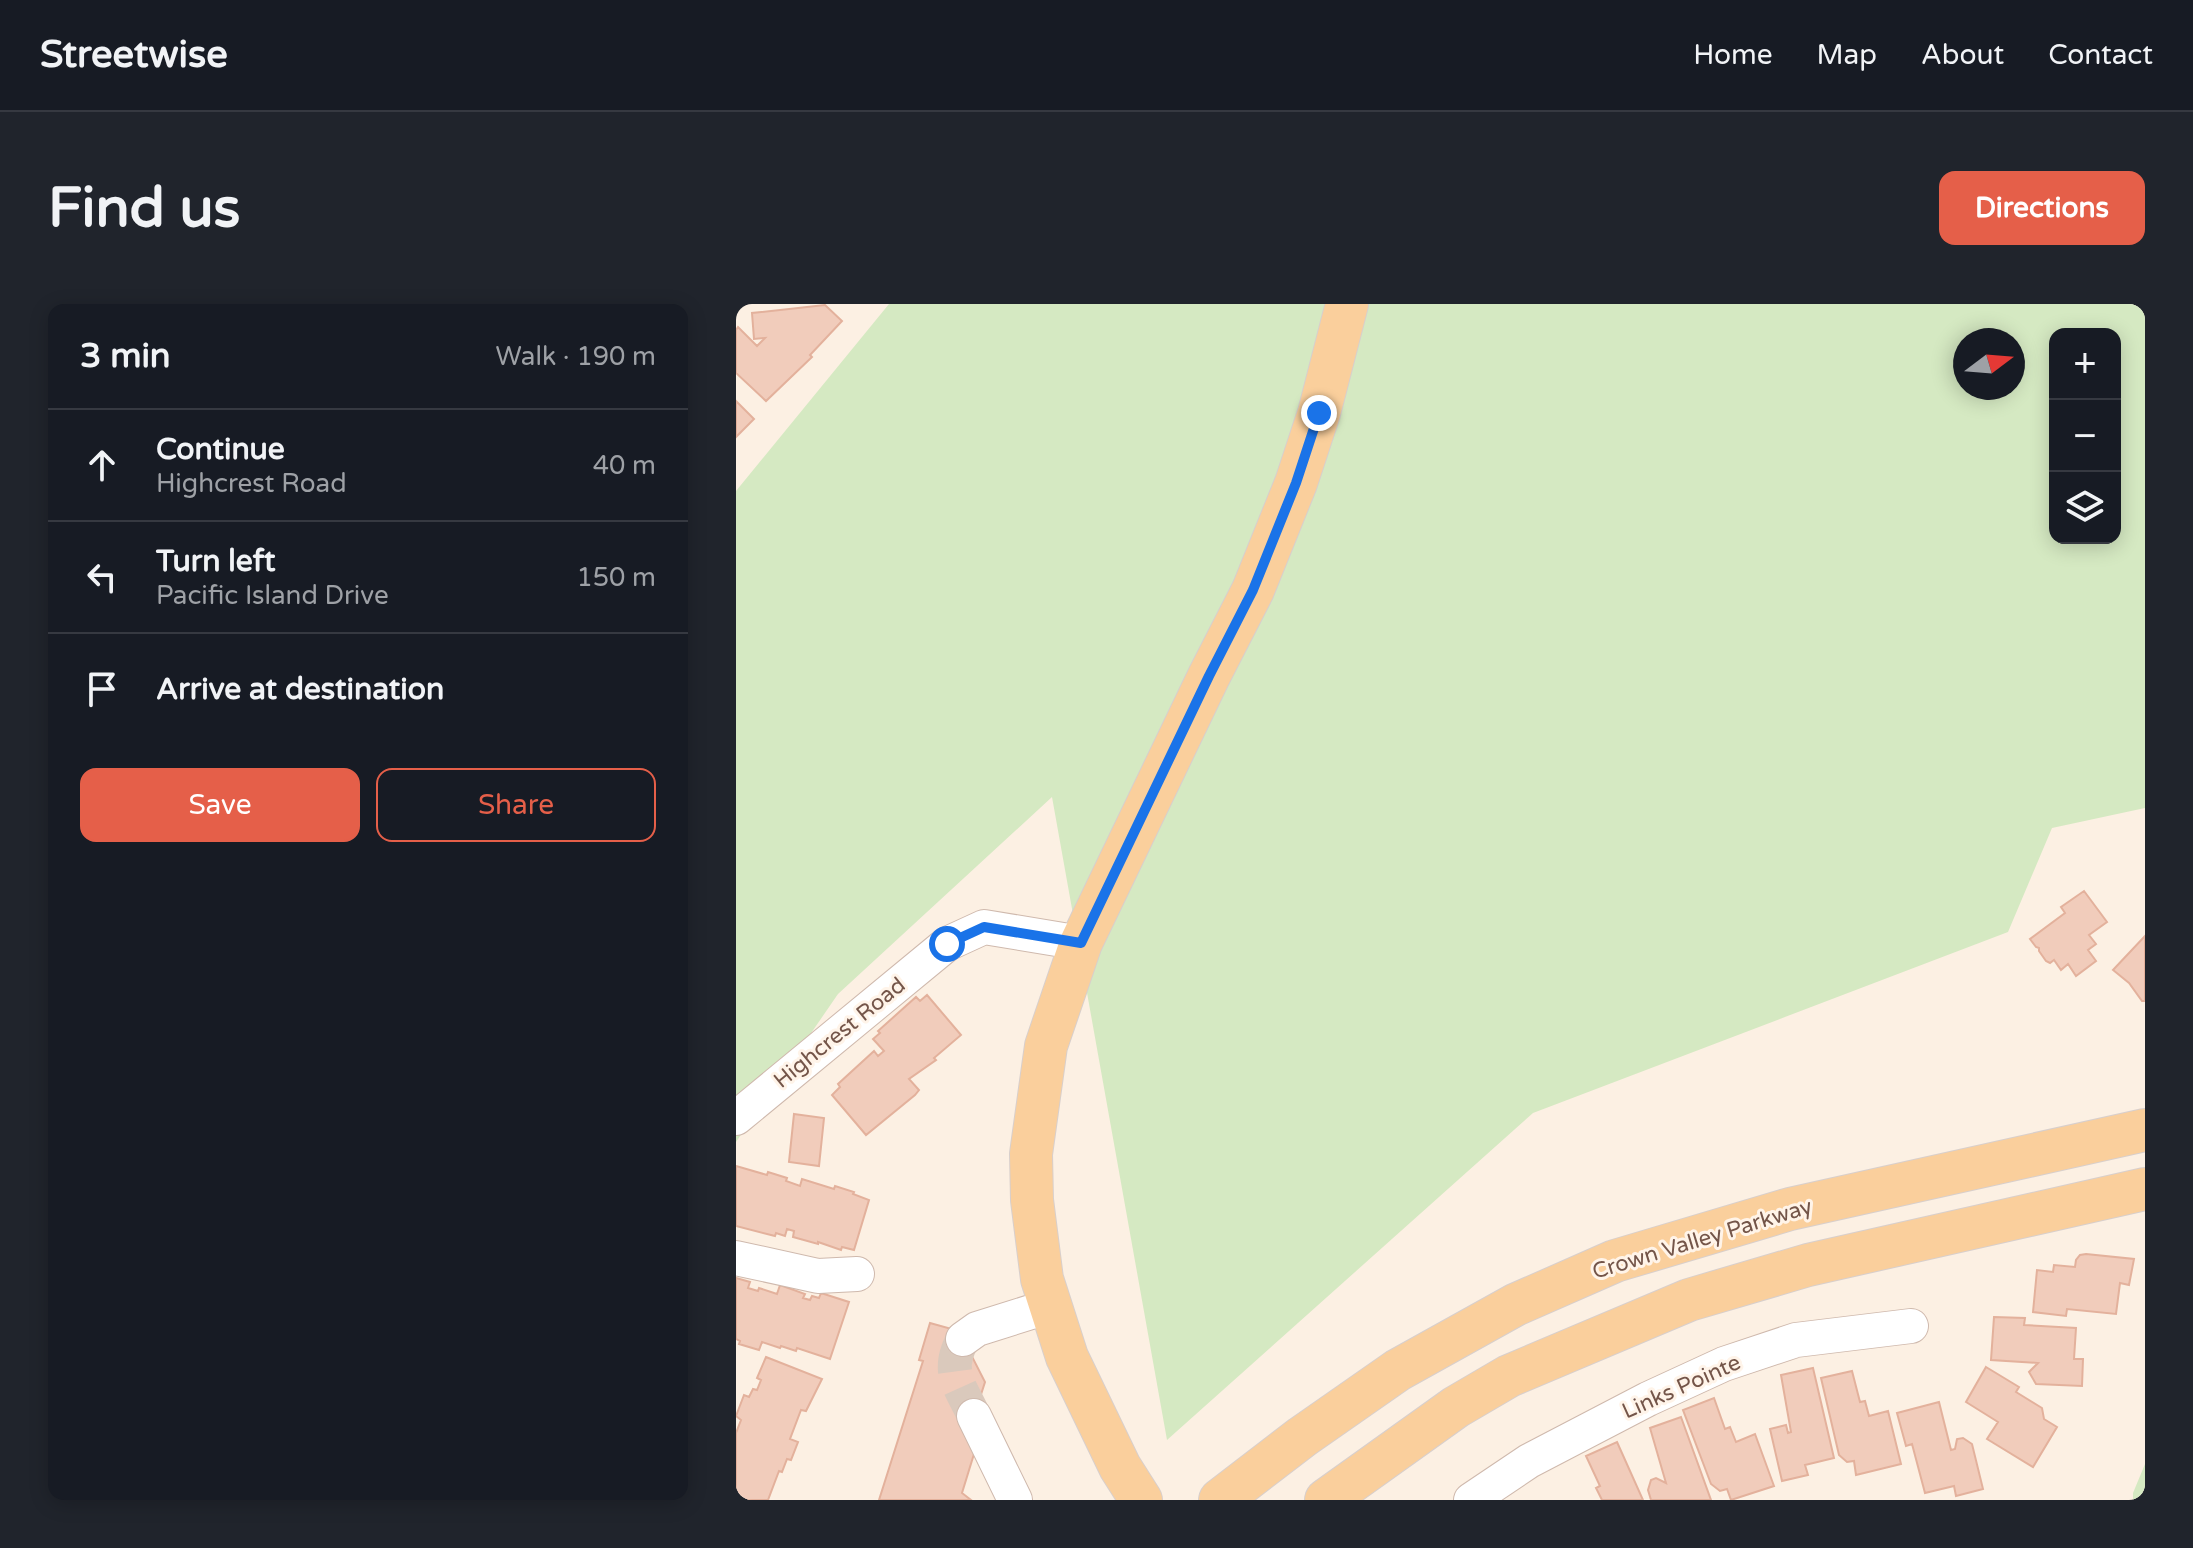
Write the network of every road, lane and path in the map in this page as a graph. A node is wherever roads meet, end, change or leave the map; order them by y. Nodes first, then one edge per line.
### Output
1 (1347, 304) edge
2 (1081, 943) junction
3 (736, 1118) edge
4 (2145, 1130) edge
5 (2145, 1189) edge
6 (736, 1258) edge
7 (857, 1274) dead end
8 (1050, 1306) junction
9 (1911, 1326) dead end
10 (963, 1339) dead end
11 (974, 1416) tunnel mouth
12 (1015, 1500) edge
13 (1141, 1500) edge
14 (1220, 1500) edge
15 (1326, 1500) edge
16 (1471, 1500) edge

1 - 2 main road
2 - 3 street, Highcrest Road
2 - 8 main road
4 - 14 main road, Crown Valley Parkway
5 - 15 main road
6 - 7 street
8 - 10 street
8 - 13 main road
9 - 16 street, Links Pointe
11 - 12 street

